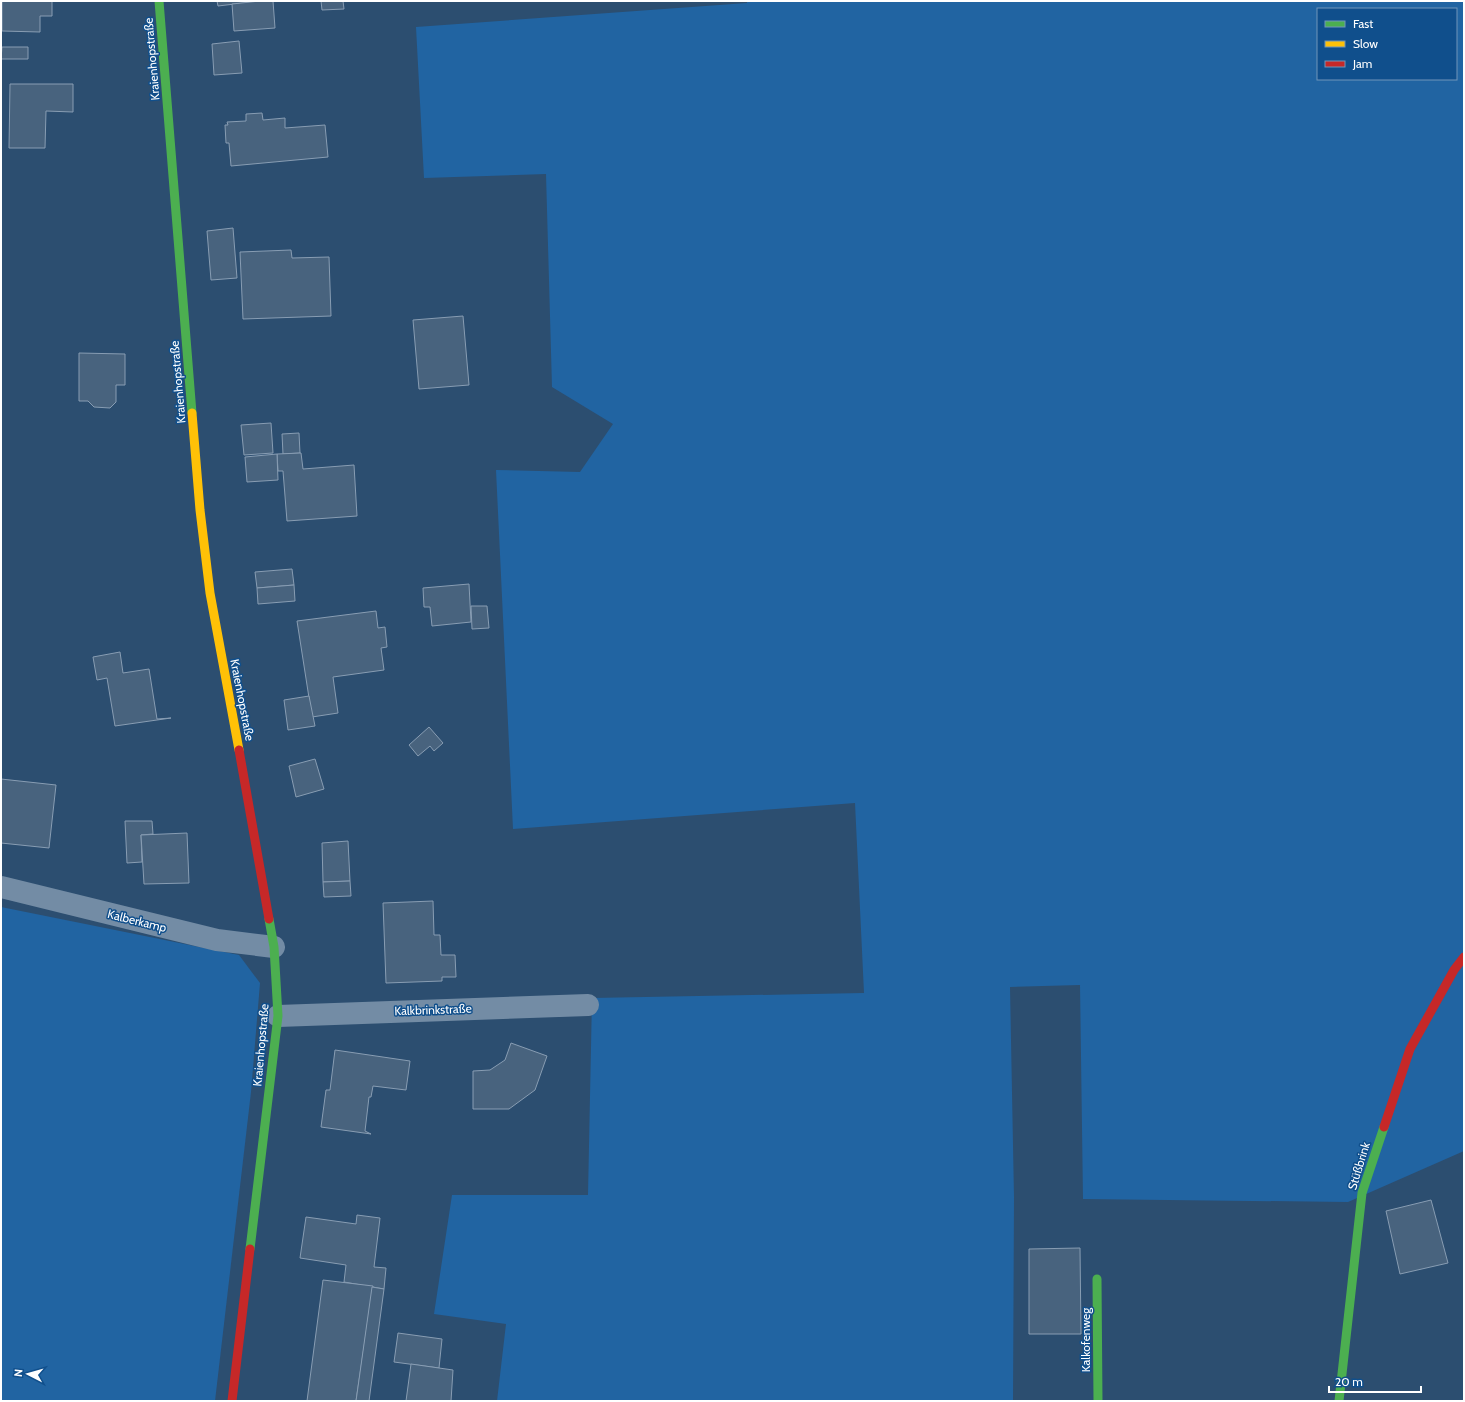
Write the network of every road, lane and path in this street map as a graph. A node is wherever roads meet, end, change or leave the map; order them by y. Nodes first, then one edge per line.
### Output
1 (159, 1) edge
2 (1, 887) edge
3 (274, 947) junction
4 (1464, 957) edge
5 (588, 1005) dead end
6 (278, 1016) junction
7 (1097, 1279) dead end
8 (232, 1401) edge
9 (1098, 1401) edge
10 (1339, 1401) edge

1 - 3 street, Kraienhopstraße
2 - 3 street, Kalberkamp
3 - 6 street, Kraienhopstraße
4 - 10 street, Stüßbrink
5 - 6 street, Kalkbrinkstraße
6 - 8 street, Kraienhopstraße
7 - 9 street, Kalkofenweg

